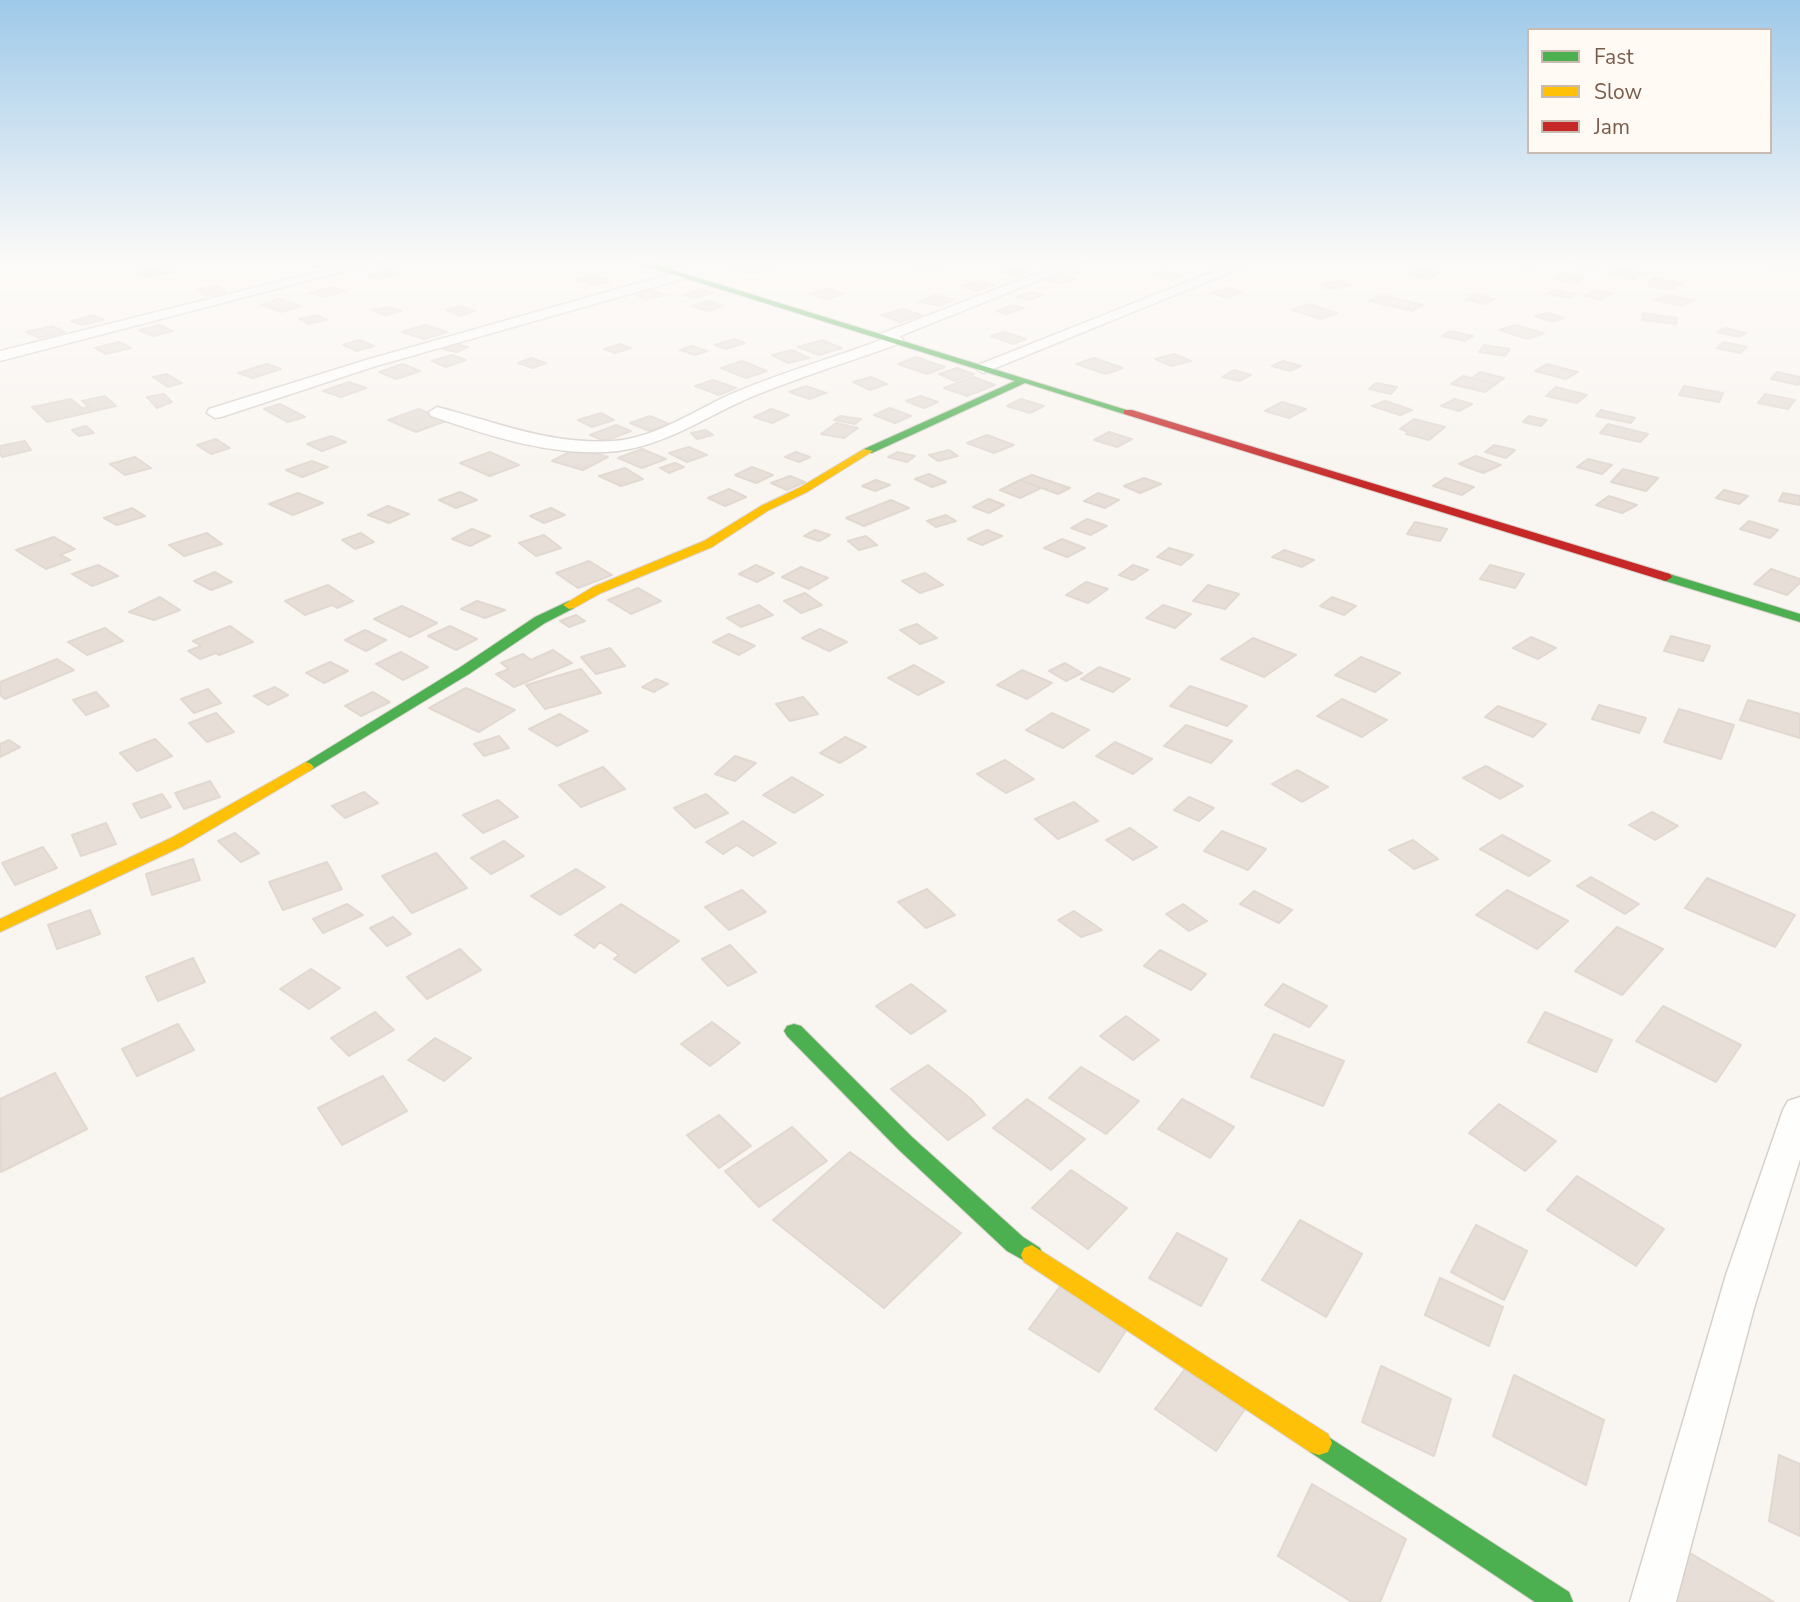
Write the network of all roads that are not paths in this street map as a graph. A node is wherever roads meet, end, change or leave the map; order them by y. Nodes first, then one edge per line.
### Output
1 (80, 336) edge
2 (467, 336) edge
3 (879, 336) edge
4 (898, 336) edge
5 (1064, 336) edge
6 (890, 339) junction
7 (0, 356) edge
8 (983, 368) junction
9 (1022, 381) junction
10 (437, 412) dead end
11 (215, 413) dead end
12 (1800, 618) edge
13 (0, 926) edge
14 (793, 1031) dead end
15 (1800, 1110) edge
16 (1559, 1602) edge
17 (1653, 1602) edge

1 - 7 street
2 - 11 street
3 - 6 street
4 - 6 street
5 - 8 street
6 - 8 street
6 - 10 street
8 - 9 street
9 - 12 street
9 - 13 street
14 - 16 street
15 - 17 street

